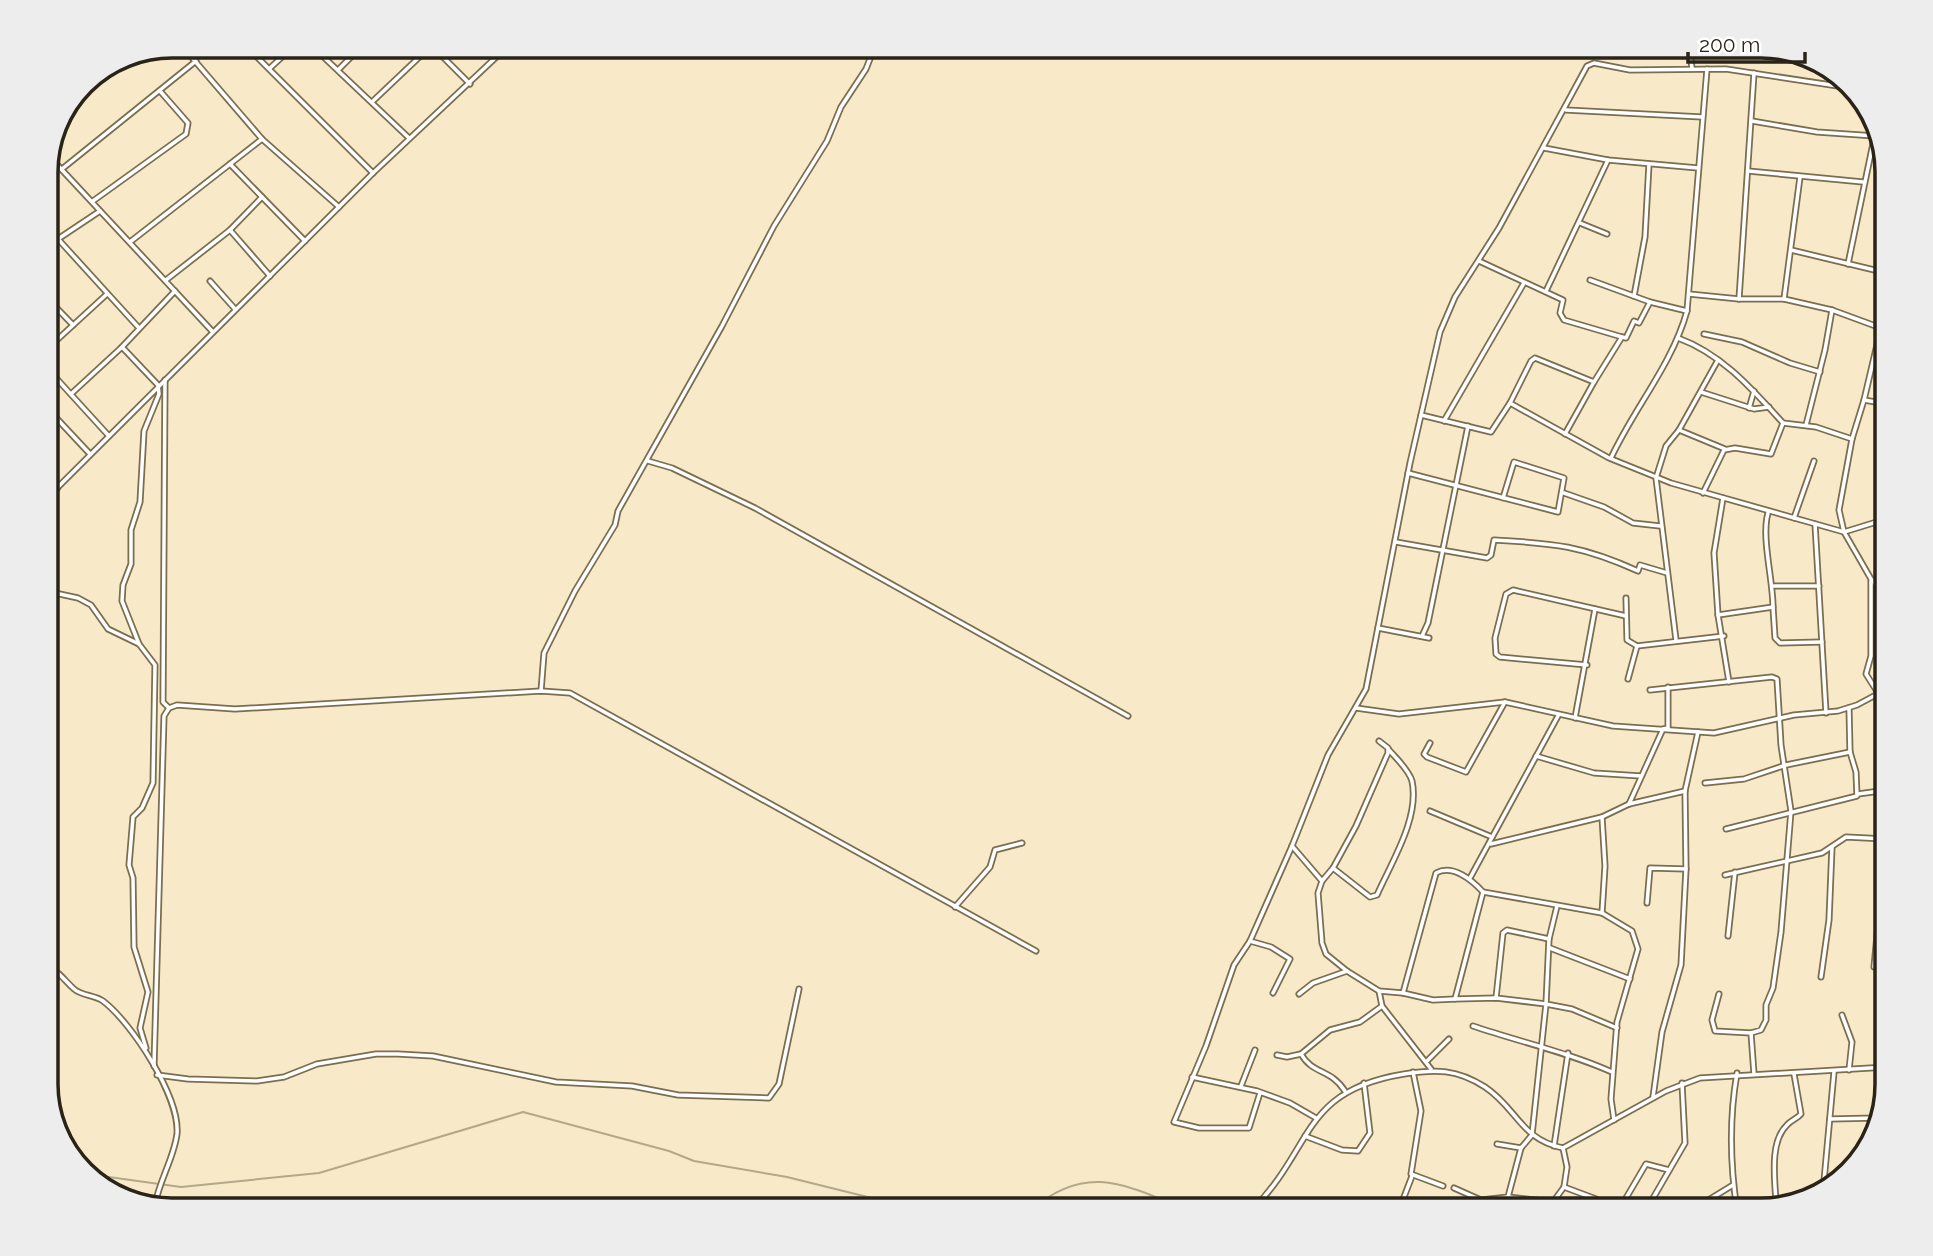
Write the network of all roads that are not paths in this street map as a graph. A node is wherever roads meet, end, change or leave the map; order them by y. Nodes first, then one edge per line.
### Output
1 (191, 58) edge
2 (259, 58) edge
3 (280, 58) edge
4 (326, 58) edge
5 (350, 58) edge
6 (419, 58) edge
7 (444, 58) edge
8 (496, 58) edge
9 (870, 58) edge
10 (1691, 58) edge
11 (195, 63) junction
12 (269, 68) junction
13 (1692, 68) junction
14 (339, 69) junction
15 (1707, 69) junction
16 (1754, 73) junction
17 (470, 84) junction
18 (1835, 86) edge
19 (160, 91) junction
20 (373, 101) junction
21 (1566, 110) junction
22 (1702, 117) junction
23 (1752, 121) junction
24 (1869, 136) edge
25 (262, 139) junction
26 (410, 139) junction
27 (1872, 147) edge
28 (1544, 148) junction
29 (1608, 160) junction
30 (58, 164) edge
31 (230, 164) junction
32 (1649, 164) junction
33 (1698, 168) junction
34 (62, 169) junction
35 (1748, 171) junction
36 (373, 173) junction
37 (1800, 177) junction
38 (1863, 182) junction
39 (262, 197) junction
40 (93, 201) junction
41 (339, 207) junction
42 (100, 211) junction
43 (1580, 223) junction
44 (230, 230) junction
45 (1607, 234) dead end
46 (58, 239) joint
47 (130, 242) junction
48 (305, 242) junction
49 (1791, 250) junction
50 (1479, 261) junction
51 (1848, 264) junction
52 (1875, 270) edge
53 (270, 276) junction
54 (166, 280) junction
55 (1590, 280) dead end
56 (210, 281) dead end
57 (1524, 282) junction
58 (174, 291) junction
59 (1546, 291) junction
60 (107, 294) junction
61 (1689, 294) junction
62 (1634, 296) junction
63 (1739, 299) junction
64 (1784, 299) junction
65 (1650, 302) junction
66 (58, 309) edge
67 (235, 309) junction
68 (1832, 310) junction
69 (1687, 312) junction
70 (73, 325) junction
71 (1875, 326) edge
72 (139, 328) junction
73 (212, 331) junction
74 (1704, 334) dead end
75 (1622, 338) junction
76 (1678, 338) junction
77 (58, 339) edge
78 (122, 347) junction
79 (1875, 353) edge
80 (1718, 360) junction
81 (1820, 372) junction
82 (165, 379) junction
83 (58, 380) edge
84 (1594, 382) junction
85 (158, 385) junction
86 (1754, 391) junction
87 (1702, 392) junction
88 (71, 394) junction
89 (1864, 400) junction
90 (1875, 402) edge
91 (1510, 403) junction
92 (1769, 407) junction
93 (1749, 408) junction
94 (1421, 415) junction
95 (58, 420) edge
96 (1444, 421) junction
97 (1783, 423) junction
98 (1806, 425) junction
99 (1468, 426) junction
100 (1679, 430) junction
101 (1565, 434) junction
102 (108, 435) junction
103 (1852, 439) junction
104 (1725, 449) junction
105 (90, 454) junction
106 (1611, 458) junction
107 (648, 461) junction
108 (1814, 461) dead end
109 (1408, 473) junction
110 (1656, 478) junction
111 (1458, 485) junction
112 (58, 488) edge
113 (1563, 493) junction
114 (1703, 493) junction
115 (1503, 498) junction
116 (1723, 498) junction
117 (1768, 513) junction
118 (1794, 518) junction
119 (1875, 522) edge
120 (1815, 524) junction
121 (1660, 526) junction
122 (1844, 532) junction
123 (1395, 542) junction
124 (1443, 550) junction
125 (1667, 573) junction
126 (1871, 579) junction
127 (1875, 583) edge
128 (1774, 586) junction
129 (1819, 586) junction
130 (58, 594) edge
131 (1626, 598) dead end
132 (1773, 607) junction
133 (1595, 609) junction
134 (1718, 615) junction
135 (1626, 616) junction
136 (1378, 628) junction
137 (1422, 636) junction
138 (1724, 636) junction
139 (1429, 638) dead end
140 (1676, 640) junction
141 (1822, 642) junction
142 (139, 644) junction
143 (1637, 646) junction
144 (1587, 665) junction
145 (1628, 679) dead end
146 (1729, 682) junction
147 (1668, 687) junction
148 (1875, 688) edge
149 (1650, 690) dead end
150 (541, 691) junction
151 (1875, 695) edge
152 (1506, 702) junction
153 (169, 708) junction
154 (1355, 708) junction
155 (1849, 708) junction
156 (1826, 713) junction
157 (1128, 716) dead end
158 (1558, 716) junction
159 (1574, 716) junction
160 (1779, 718) junction
161 (1668, 728) junction
162 (1698, 732) junction
163 (1379, 741) dead end
164 (1430, 743) dead end
165 (1388, 748) junction
166 (1850, 752) junction
167 (1536, 756) junction
168 (1786, 765) junction
169 (1641, 776) junction
170 (1705, 783) dead end
171 (1685, 791) junction
172 (1875, 792) edge
173 (1858, 794) junction
174 (1629, 804) junction
175 (1430, 811) dead end
176 (1791, 811) junction
177 (1602, 817) junction
178 (1726, 829) dead end
179 (1492, 837) junction
180 (1875, 837) edge
181 (1022, 843) dead end
182 (1491, 844) junction
183 (1292, 846) junction
184 (1832, 847) junction
185 (1787, 862) junction
186 (1333, 868) junction
187 (1686, 869) junction
188 (1735, 872) junction
189 (1725, 875) dead end
190 (1470, 878) junction
191 (1322, 881) junction
192 (1483, 892) junction
193 (1647, 903) dead end
194 (1557, 905) junction
195 (955, 908) junction
196 (1602, 914) junction
197 (1728, 936) dead end
198 (1549, 939) junction
199 (1250, 941) junction
200 (1550, 948) junction
201 (1036, 951) dead end
202 (1875, 959) edge
203 (1874, 967) dead end
204 (1347, 971) junction
205 (58, 974) edge
206 (1821, 977) dead end
207 (1630, 979) junction
208 (799, 989) dead end
209 (1379, 991) junction
210 (1273, 993) dead end
211 (1403, 993) junction
212 (1299, 994) dead end
213 (1720, 994) dead end
214 (1455, 999) junction
215 (1496, 999) junction
216 (1546, 1004) junction
217 (1382, 1006) junction
218 (1842, 1015) dead end
219 (1473, 1026) dead end
220 (1617, 1028) junction
221 (1751, 1033) junction
222 (1449, 1040) dead end
223 (146, 1048) junction
224 (1255, 1050) dead end
225 (1543, 1050) junction
226 (1301, 1054) junction
227 (1568, 1054) junction
228 (1277, 1055) dead end
229 (1427, 1061) junction
230 (154, 1066) junction
231 (1875, 1068) edge
232 (1431, 1069) junction
233 (1849, 1070) junction
234 (1413, 1072) junction
235 (1834, 1072) junction
236 (1612, 1073) junction
237 (1737, 1073) junction
238 (1754, 1074) junction
239 (1794, 1074) junction
240 (157, 1075) junction
241 (1192, 1077) junction
242 (1364, 1083) junction
243 (1682, 1083) junction
244 (1239, 1087) junction
245 (1345, 1091) junction
246 (1260, 1093) junction
247 (1653, 1097) junction
248 (1316, 1118) junction
249 (1870, 1118) edge
250 (1830, 1119) junction
251 (1614, 1120) junction
252 (1532, 1135) junction
253 (1304, 1136) junction
254 (1497, 1144) dead end
255 (1554, 1146) junction
256 (1521, 1147) junction
257 (1563, 1148) junction
258 (1670, 1170) junction
259 (1412, 1176) junction
260 (1824, 1179) edge
261 (1733, 1185) junction
262 (1443, 1186) dead end
263 (1564, 1187) junction
264 (1454, 1188) dead end
265 (156, 1197) edge
266 (1508, 1197) junction
267 (1776, 1197) edge
268 (1262, 1198) edge
269 (1404, 1198) edge
270 (1476, 1198) edge
271 (1499, 1198) edge
272 (1517, 1198) edge
273 (1556, 1198) edge
274 (1593, 1198) edge
275 (1626, 1198) edge
276 (1653, 1198) edge
277 (1712, 1198) edge
278 (1735, 1198) edge

1 - 11 street
2 - 12 street
3 - 12 street
4 - 14 street
5 - 14 street
6 - 20 street
7 - 17 street
8 - 17 street
9 - 107 street
10 - 13 street
11 - 19 street
11 - 25 street
12 - 36 street
13 - 15 street
13 - 21 street
14 - 20 street
15 - 16 street
15 - 22 street
16 - 18 street
16 - 23 street
17 - 26 street
19 - 34 street
19 - 40 street
20 - 26 street
21 - 22 street
21 - 28 street
22 - 33 street
23 - 24 street
23 - 35 street
25 - 31 street
25 - 41 street
26 - 36 street
27 - 38 street
28 - 29 street
28 - 50 street
29 - 32 street
29 - 43 street
30 - 34 street
31 - 39 street
31 - 47 street
32 - 33 street
32 - 62 street
33 - 61 street
34 - 40 street
35 - 37 street
35 - 63 street
36 - 41 street
37 - 38 street
37 - 49 street
38 - 51 street
39 - 44 street
39 - 48 street
40 - 42 street
41 - 48 street
42 - 46 street
42 - 47 street
43 - 45 street
43 - 59 street
44 - 53 street
44 - 54 street
46 - 60 street
47 - 54 street
48 - 53 street
49 - 51 street
49 - 64 street
50 - 57 street
50 - 94 street
51 - 52 street
53 - 67 street
54 - 58 street
55 - 62 street
56 - 67 street
57 - 59 street
57 - 96 street
58 - 72 street
58 - 73 street
59 - 75 street
60 - 70 street
60 - 72 street
61 - 63 street
61 - 69 street
62 - 65 street
63 - 64 street
64 - 68 street
65 - 69 street
65 - 75 street
66 - 70 street
67 - 73 street
68 - 71 street
68 - 81 street
69 - 76 street
70 - 77 street
72 - 78 street
73 - 82 street
74 - 81 street
75 - 84 street
76 - 80 street
76 - 106 street
78 - 85 street
78 - 88 street
79 - 89 street
80 - 86 street
80 - 87 street
81 - 98 street
82 - 85 street
82 - 153 street
83 - 88 street
84 - 91 street
84 - 101 street
85 - 102 street
85 - 142 street
86 - 92 street
86 - 93 street
87 - 93 street
87 - 100 street
88 - 102 street
89 - 90 street
89 - 103 street
91 - 99 street
91 - 101 street
92 - 93 street
92 - 97 street
94 - 96 street
94 - 109 street
95 - 105 street
96 - 99 street
97 - 98 street
97 - 104 street
98 - 103 street
99 - 111 street
100 - 104 street
100 - 110 street
101 - 106 street
102 - 105 street
103 - 122 street
104 - 114 street
105 - 112 street
106 - 110 street
107 - 150 street
107 - 157 street
108 - 118 street
109 - 111 street
109 - 123 street
110 - 114 street
110 - 121 street
111 - 115 street
111 - 124 street
113 - 115 street
113 - 115 street
113 - 121 street
114 - 116 street
116 - 117 street
116 - 134 street
117 - 118 street
117 - 128 street
118 - 120 street
119 - 122 street
120 - 122 street
120 - 129 street
121 - 125 street
122 - 126 street
123 - 124 street
123 - 136 street
124 - 125 street
124 - 137 street
125 - 140 street
126 - 127 street
126 - 148 street
128 - 129 street
128 - 132 street
129 - 141 street
130 - 142 street
131 - 135 street
132 - 134 street
132 - 141 street
133 - 135 street
133 - 144 street
133 - 144 street
134 - 138 street
135 - 143 street
136 - 137 street
136 - 154 street
137 - 139 street
138 - 140 street
138 - 146 street
140 - 143 street
141 - 156 street
142 - 223 street
143 - 145 street
144 - 159 street
146 - 147 street
146 - 160 street
147 - 149 street
147 - 161 street
150 - 153 street
150 - 195 street
151 - 155 street
152 - 154 street
152 - 158 street
152 - 164 street
153 - 230 street
154 - 183 street
155 - 156 street
155 - 166 street
156 - 160 street
158 - 159 street
158 - 167 street
159 - 161 street
160 - 162 street
160 - 168 street
161 - 162 street
161 - 169 street
162 - 171 street
163 - 165 street
165 - 186 street
165 - 186 street
166 - 168 street
166 - 173 street
167 - 169 street
167 - 179 street
168 - 170 street
168 - 176 street
169 - 174 street
171 - 174 street
171 - 187 street
172 - 173 street
173 - 176 street
174 - 177 street
175 - 179 street
176 - 178 street
176 - 185 street
177 - 182 street
177 - 196 street
179 - 182 street
180 - 184 street
181 - 195 street
182 - 190 street
183 - 191 street
183 - 199 street
184 - 185 street
184 - 206 street
185 - 188 street
185 - 221 street
186 - 191 street
187 - 193 street
187 - 247 street
188 - 189 street
188 - 197 street
190 - 192 street
190 - 211 street
191 - 204 street
192 - 194 street
192 - 214 street
194 - 196 street
194 - 198 street
195 - 201 street
196 - 207 street
198 - 200 street
198 - 215 street
199 - 210 street
199 - 241 street
200 - 207 street
200 - 216 street
202 - 203 street
204 - 209 street
204 - 212 street
205 - 223 street
207 - 220 street
208 - 240 street
209 - 211 street
209 - 217 street
211 - 214 street
213 - 221 street
214 - 215 street
215 - 216 street
216 - 220 street
216 - 225 street
217 - 226 street
217 - 229 street
218 - 233 street
219 - 225 street
220 - 236 street
221 - 238 street
222 - 229 street
223 - 230 street
224 - 244 street
225 - 227 street
225 - 252 street
226 - 228 street
226 - 245 street
227 - 236 street
227 - 255 street
229 - 232 street
230 - 240 street
231 - 233 street
232 - 234 street
232 - 252 street
233 - 235 street
234 - 242 street
234 - 259 street
235 - 239 street
235 - 250 street
236 - 251 street
237 - 238 street
237 - 243 street
237 - 261 street
238 - 239 street
239 - 267 street
240 - 265 street
241 - 244 street
241 - 246 street
242 - 245 street
242 - 253 street
243 - 247 street
243 - 258 street
244 - 246 street
245 - 248 street
246 - 248 street
247 - 251 street
248 - 253 street
249 - 250 street
250 - 260 street
251 - 257 street
252 - 255 street
252 - 256 street
253 - 268 street
254 - 256 street
255 - 257 street
256 - 266 street
257 - 263 street
258 - 275 street
258 - 276 street
259 - 262 street
259 - 269 street
261 - 277 street
261 - 278 street
263 - 273 street
263 - 274 street
264 - 270 street
266 - 271 street
266 - 272 street

